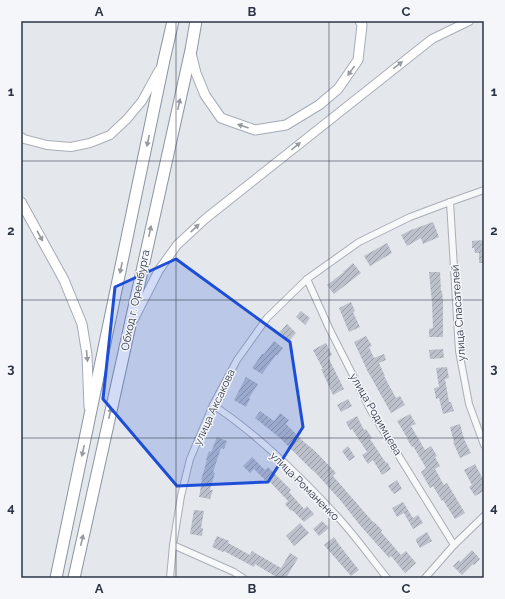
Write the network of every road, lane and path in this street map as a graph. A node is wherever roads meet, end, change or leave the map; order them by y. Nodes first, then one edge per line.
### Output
1 (173, 21) edge
2 (196, 21) edge
3 (360, 21) edge
4 (469, 21) edge
5 (191, 50) junction
6 (164, 60) junction
7 (21, 137) edge
8 (484, 190) edge
9 (21, 202) edge
10 (450, 202) junction
11 (307, 279) junction
12 (129, 330) junction
13 (213, 405) junction
14 (89, 420) junction
15 (484, 445) edge
16 (484, 516) edge
17 (173, 544) junction
18 (454, 545) junction
19 (430, 572) junction
20 (56, 578) edge
21 (74, 578) edge
22 (170, 578) edge
23 (243, 578) edge
24 (387, 578) edge
25 (424, 578) edge
26 (435, 578) edge

1 - 6 highway, Обход г. Оренбурга
2 - 5 highway, Обход г. Оренбурга
3 -> 5 main road
12 -> 4 main road
12 -> 5 highway, Обход г. Оренбурга
6 - 7 main road
6 -> 14 highway, Обход г. Оренбурга
8 - 10 street, улица Аксакова
9 -> 14 main road
10 - 11 street, улица Аксакова
10 - 15 street, улица Спасателей
11 - 13 street, улица Аксакова
11 - 18 street, улица Родимцева
21 -> 12 highway, Обход г. Оренбурга
13 - 17 street, улица Аксакова
13 - 24 street, улица Романенко
14 -> 20 highway, Обход г. Оренбурга
16 - 18 street
17 - 22 street, улица Аксакова
17 - 23 street
18 - 19 street
19 - 25 street
19 - 26 street

